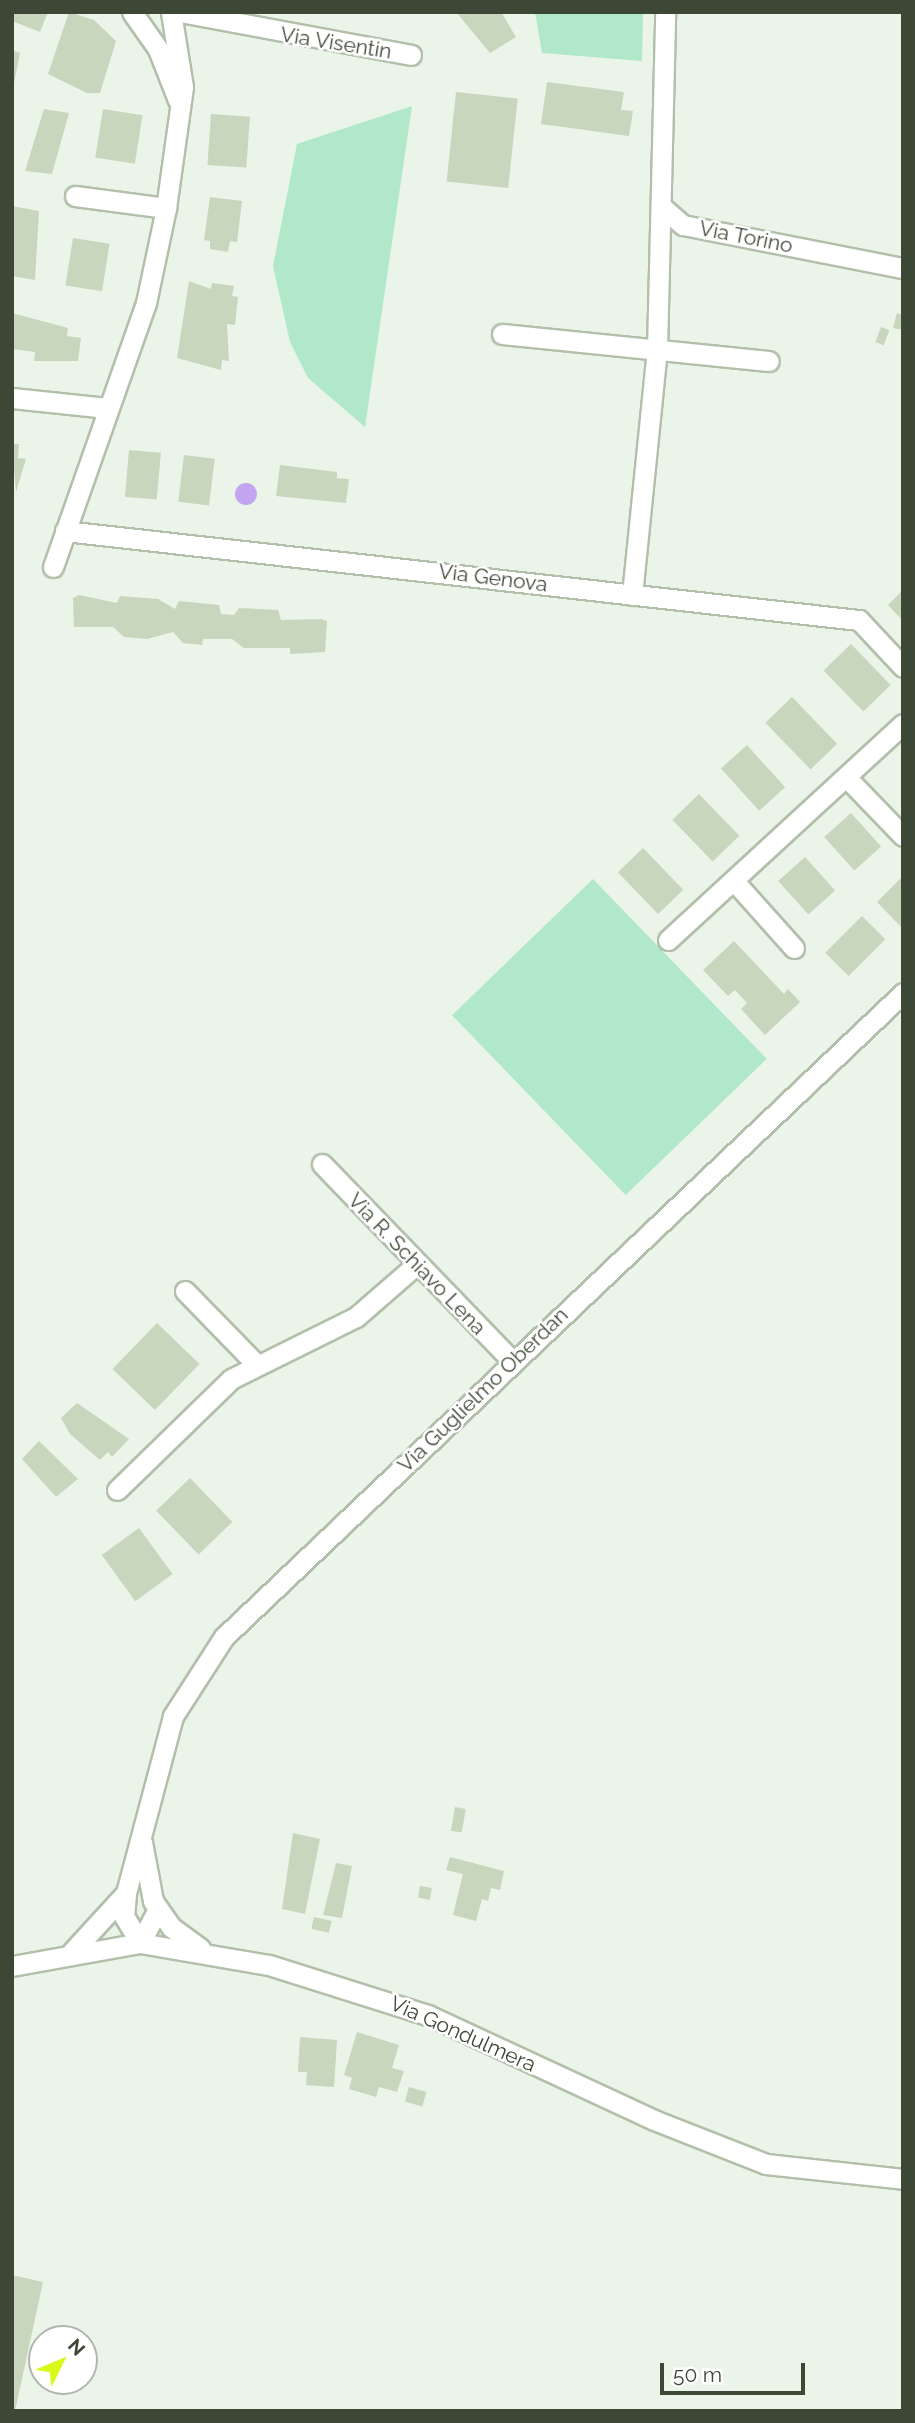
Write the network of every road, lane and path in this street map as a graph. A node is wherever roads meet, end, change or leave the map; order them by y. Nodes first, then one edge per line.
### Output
1 (132, 12) edge
2 (665, 12) edge
3 (177, 13) edge
4 (158, 49) junction
5 (411, 55) dead end
6 (178, 100) junction
7 (75, 196) dead end
8 (166, 208) junction
9 (662, 208) junction
10 (903, 268) edge
11 (502, 334) dead end
12 (657, 350) junction
13 (769, 361) dead end
14 (12, 398) edge
15 (107, 408) junction
16 (65, 531) junction
17 (52, 567) dead end
18 (632, 595) junction
19 (903, 667) edge
20 (903, 724) edge
21 (846, 777) junction
22 (903, 836) edge
23 (734, 881) junction
24 (668, 940) dead end
25 (794, 948) dead end
26 (903, 993) edge
27 (322, 1164) dead end
28 (417, 1264) junction
29 (185, 1292) dead end
30 (513, 1362) junction
31 (255, 1363) junction
32 (117, 1490) dead end
33 (142, 1838) junction
34 (126, 1893) junction
35 (158, 1909) junction
36 (140, 1943) junction
37 (201, 1949) junction
38 (72, 1952) junction
39 (12, 1966) edge
40 (903, 2179) edge

1 - 4 street
2 - 9 street
3 - 4 street
3 - 5 street, Via Visentin
3 - 6 street
4 - 6 street
6 - 8 street
7 - 8 street
8 - 15 street
9 - 10 street, Via Torino
9 - 12 street
11 - 12 street
12 - 13 street
12 - 18 street
14 - 15 street
15 - 16 street
16 - 17 street
16 - 18 street, Via Genova
18 - 19 street, Via Genova
20 - 21 street
21 - 22 street
21 - 23 street
23 - 24 street
23 - 25 street
26 - 30 street, Via Guglielmo Oberdan
27 - 28 street, Via R. Schiavo Lena
28 - 30 street, Via R. Schiavo Lena
28 - 31 street
29 - 31 street
30 - 33 street, Via Guglielmo Oberdan
31 - 32 street
33 - 34 street, Via Guglielmo Oberdan
33 - 35 street, Via Guglielmo Oberdan
34 - 36 street, Via Guglielmo Oberdan
34 - 38 street, Via Guglielmo Oberdan
35 - 36 street
35 - 37 street
36 - 37 street, Via Gondulmera
36 - 38 street, Via Gondulmera
37 - 40 street, Via Gondulmera
38 - 39 street, Via Gondulmera

